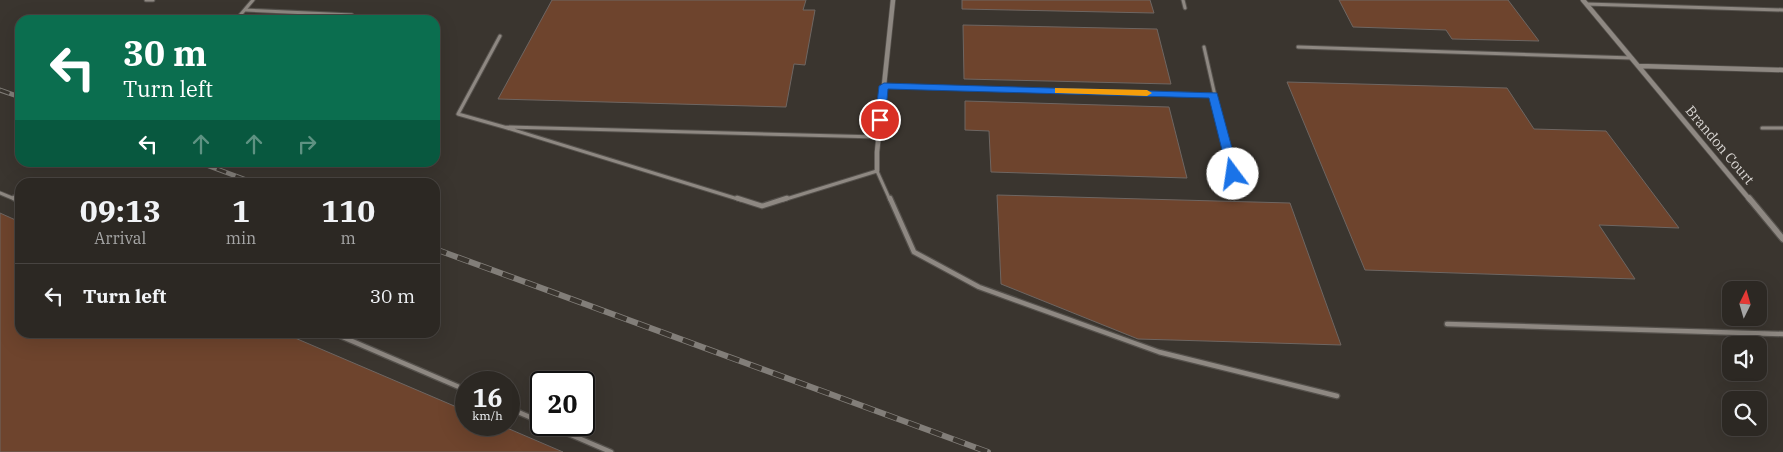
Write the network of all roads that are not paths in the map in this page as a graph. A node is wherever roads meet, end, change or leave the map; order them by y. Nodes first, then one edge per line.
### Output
1 (146, 0) edge
2 (153, 0) edge
3 (253, 0) edge
4 (892, 0) edge
5 (1183, 0) edge
6 (1583, 0) edge
7 (1586, 4) junction
8 (1185, 8) dead end
9 (246, 10) junction
10 (1783, 10) edge
11 (241, 15) edge
12 (352, 15) dead end
13 (500, 36) dead end
14 (1204, 47) dead end
15 (1298, 48) dead end
16 (1632, 58) junction
17 (1639, 66) junction
18 (1783, 70) edge
19 (884, 86) junction
20 (1214, 95) junction
21 (504, 128) junction
22 (1762, 128) dead end
23 (1783, 128) edge
24 (878, 137) junction
25 (877, 171) junction
26 (1233, 174) dead end
27 (0, 192) edge
28 (15, 199) edge
29 (1783, 239) edge
30 (1447, 324) dead end
31 (1783, 334) edge
32 (345, 338) edge
33 (455, 385) edge
34 (1337, 396) dead end
35 (574, 436) edge
36 (611, 452) edge

1 - 2 lane
3 - 9 lane
4 - 19 street
5 - 8 lane
6 - 7 street, Brandon Court
7 - 10 lane
7 - 16 street, Brandon Court
9 - 11 lane
9 - 12 lane
13 - 21 lane
14 - 20 lane
15 - 16 lane
16 - 17 street, Brandon Court
17 - 18 street
17 - 29 street, Brandon Court
19 - 20 lane
19 - 24 street
20 - 26 lane
21 - 24 lane
21 - 25 lane
22 - 23 lane
24 - 25 street
25 - 34 lane
27 - 28 lane
30 - 31 lane
32 - 33 lane
35 - 36 lane

